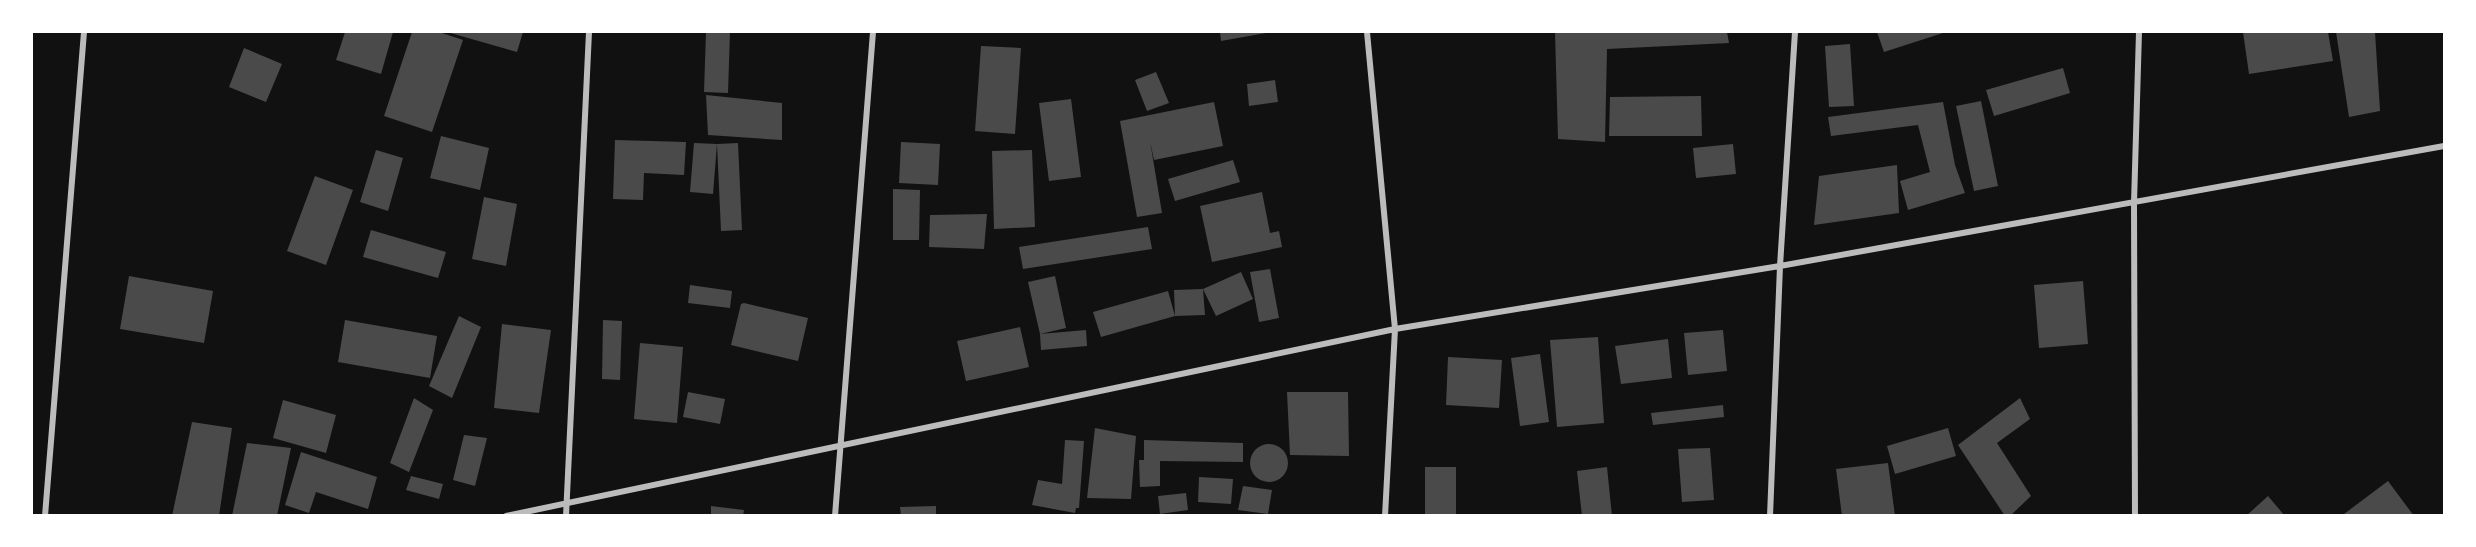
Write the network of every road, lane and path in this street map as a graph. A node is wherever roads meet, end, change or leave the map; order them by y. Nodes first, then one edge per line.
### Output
1 (84, 32) edge
2 (588, 32) edge
3 (873, 32) edge
4 (1367, 32) edge
5 (1795, 32) edge
6 (2139, 32) edge
7 (2445, 146) edge
8 (2134, 203) junction
9 (1780, 266) junction
10 (1395, 329) junction
11 (841, 446) junction
12 (567, 503) junction
13 (45, 516) edge
14 (506, 516) edge
15 (566, 516) edge
16 (835, 516) edge
17 (1385, 516) edge
18 (1770, 516) edge
19 (2135, 516) edge

1 - 13 street
2 - 12 street
3 - 11 street
4 - 10 street
5 - 9 street
6 - 8 street
7 - 8 street
8 - 9 street
8 - 19 street
9 - 10 street
9 - 18 street
10 - 11 street
10 - 17 street
11 - 12 street
11 - 16 street
12 - 14 street
12 - 15 street

